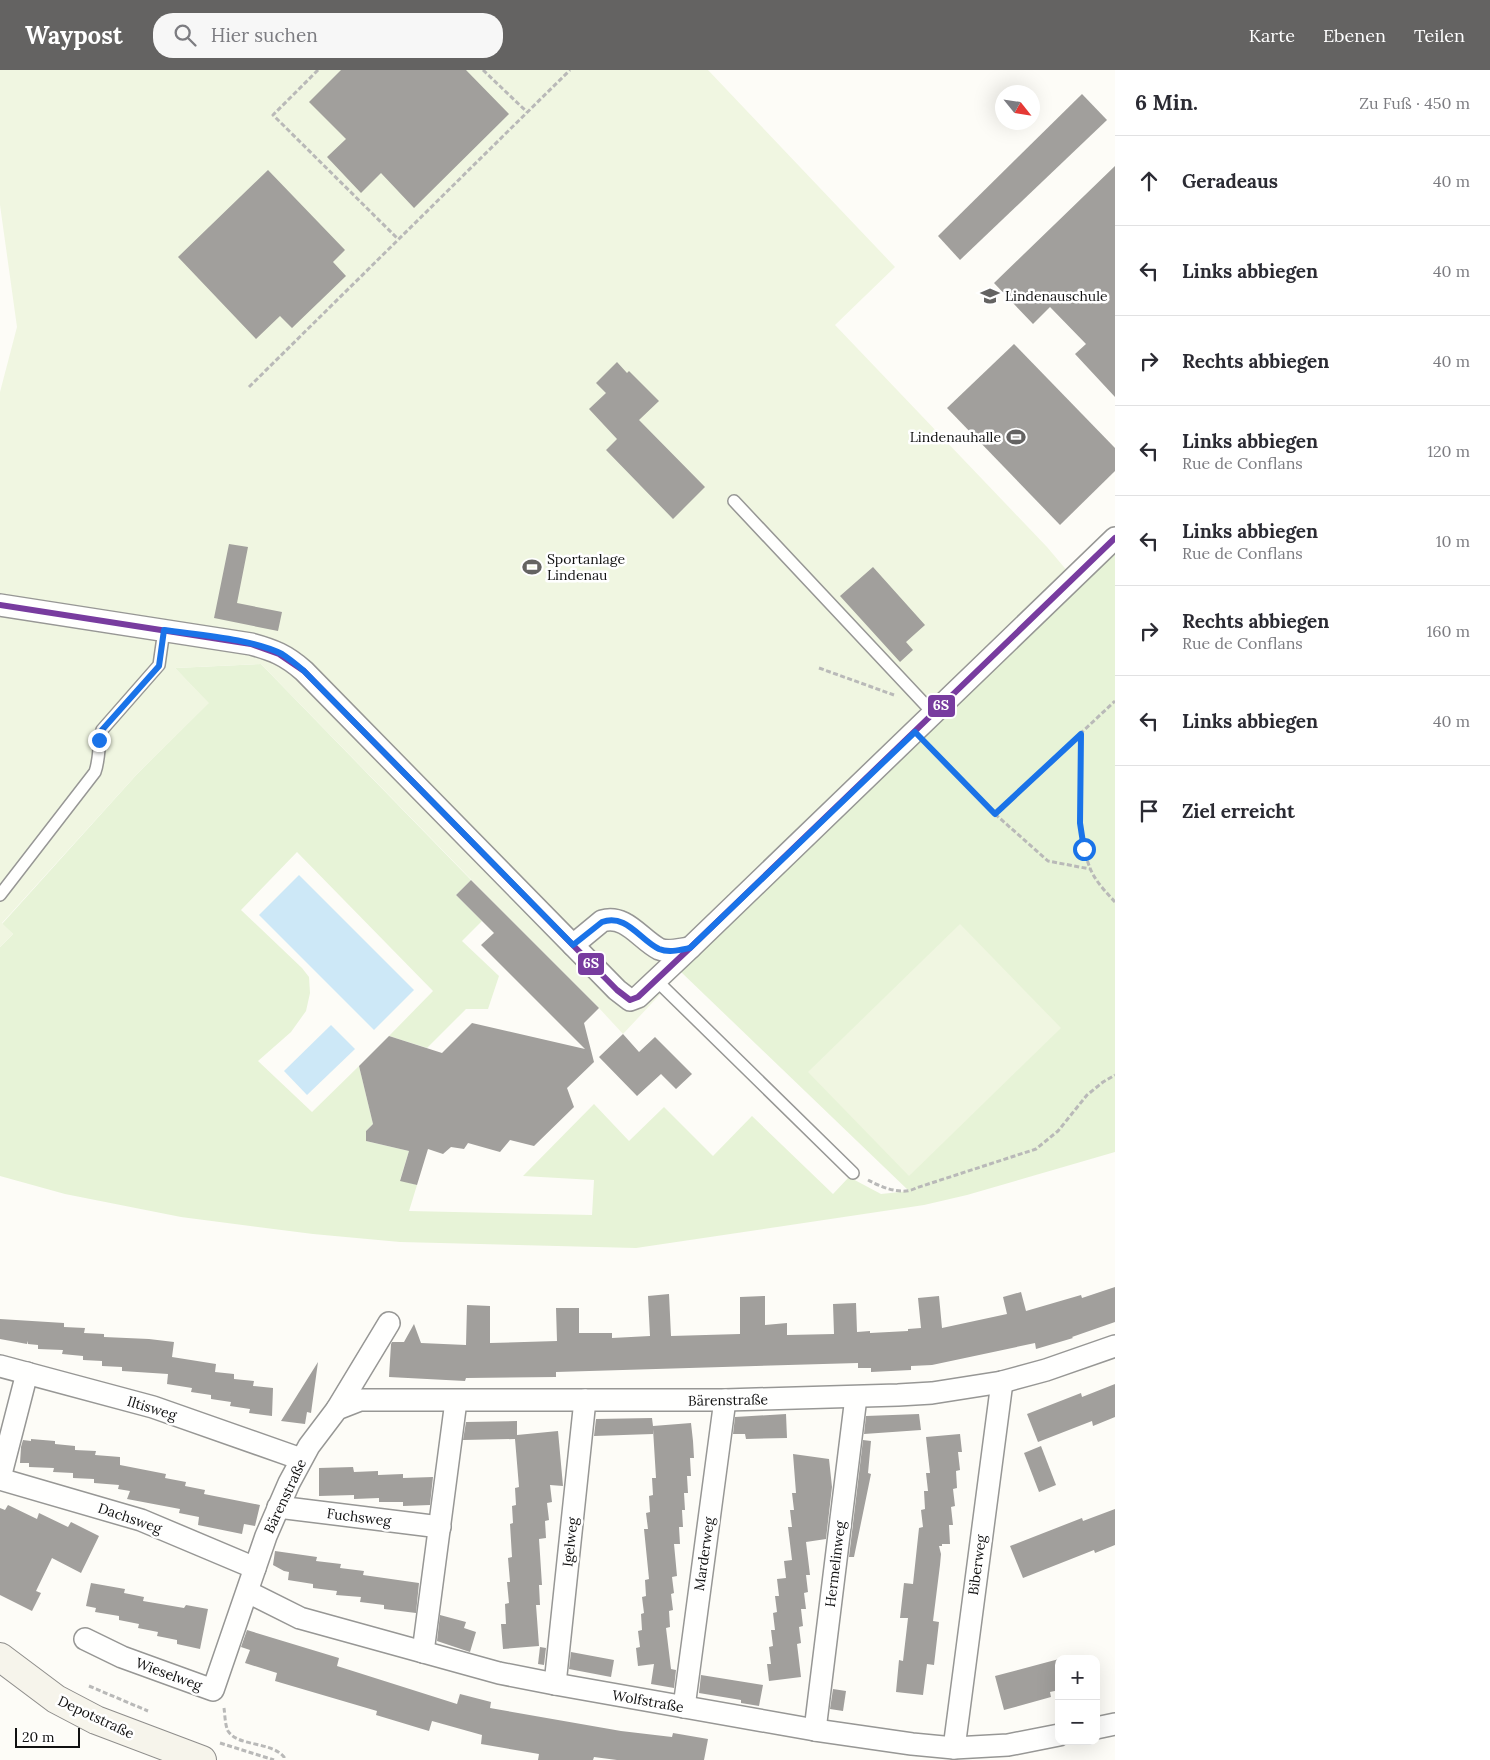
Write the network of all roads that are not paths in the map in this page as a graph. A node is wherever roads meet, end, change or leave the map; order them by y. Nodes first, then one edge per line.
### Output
1 (734, 501) dead end
2 (1115, 538) edge
3 (0, 605) edge
4 (164, 630) junction
5 (930, 711) junction
6 (0, 895) edge
7 (573, 945) junction
8 (690, 948) junction
9 (656, 980) junction
10 (853, 1173) road end
11 (390, 1323) dead end
12 (1115, 1346) edge
13 (0, 1366) edge
14 (27, 1373) junction
15 (1002, 1382) junction
16 (856, 1397) junction
17 (585, 1400) junction
18 (725, 1400) junction
19 (456, 1401) junction
20 (337, 1409) junction
21 (301, 1459) junction
22 (0, 1479) edge
23 (278, 1507) junction
24 (440, 1527) junction
25 (255, 1568) junction
26 (248, 1592) junction
27 (85, 1639) dead end
28 (423, 1652) junction
29 (0, 1657) edge
30 (555, 1684) junction
31 (684, 1707) junction
32 (1115, 1724) edge
33 (1100, 1727) edge
34 (815, 1730) junction
35 (1055, 1736) edge
36 (954, 1748) junction
37 (210, 1751) edge

1 - 5 lane
2 - 5 street
3 - 4 street
4 - 6 lane
4 - 7 street
5 - 8 street
7 - 8 street
7 - 9 street
8 - 9 street
9 - 10 lane
11 - 20 street, Bärenstraße
12 - 15 street, Bärenstraße
13 - 14 street, Iltisweg
14 - 21 street, Iltisweg
14 - 22 street, Dachsweg
15 - 16 street, Bärenstraße
15 - 36 street, Biberweg
16 - 18 street, Bärenstraße
16 - 34 street, Hermelinweg
17 - 18 street, Bärenstraße
17 - 19 street, Bärenstraße
17 - 30 street, Igelweg
18 - 31 street, Marderweg
19 - 20 street, Bärenstraße
19 - 24 street
20 - 21 street, Bärenstraße
21 - 23 street, Bärenstraße
22 - 25 street, Dachsweg
23 - 24 street, Fuchsweg
23 - 25 street, Bärenstraße
24 - 28 street
25 - 26 street, Bärenstraße
26 - 27 street, Wieselweg
26 - 28 street, Wolfstraße
28 - 30 street, Wolfstraße
29 - 37 main road, Depotstraße
30 - 31 street, Wolfstraße
31 - 34 street, Wolfstraße
32 - 33 street
34 - 36 street, Wolfstraße
35 - 36 street, Wolfstraße

